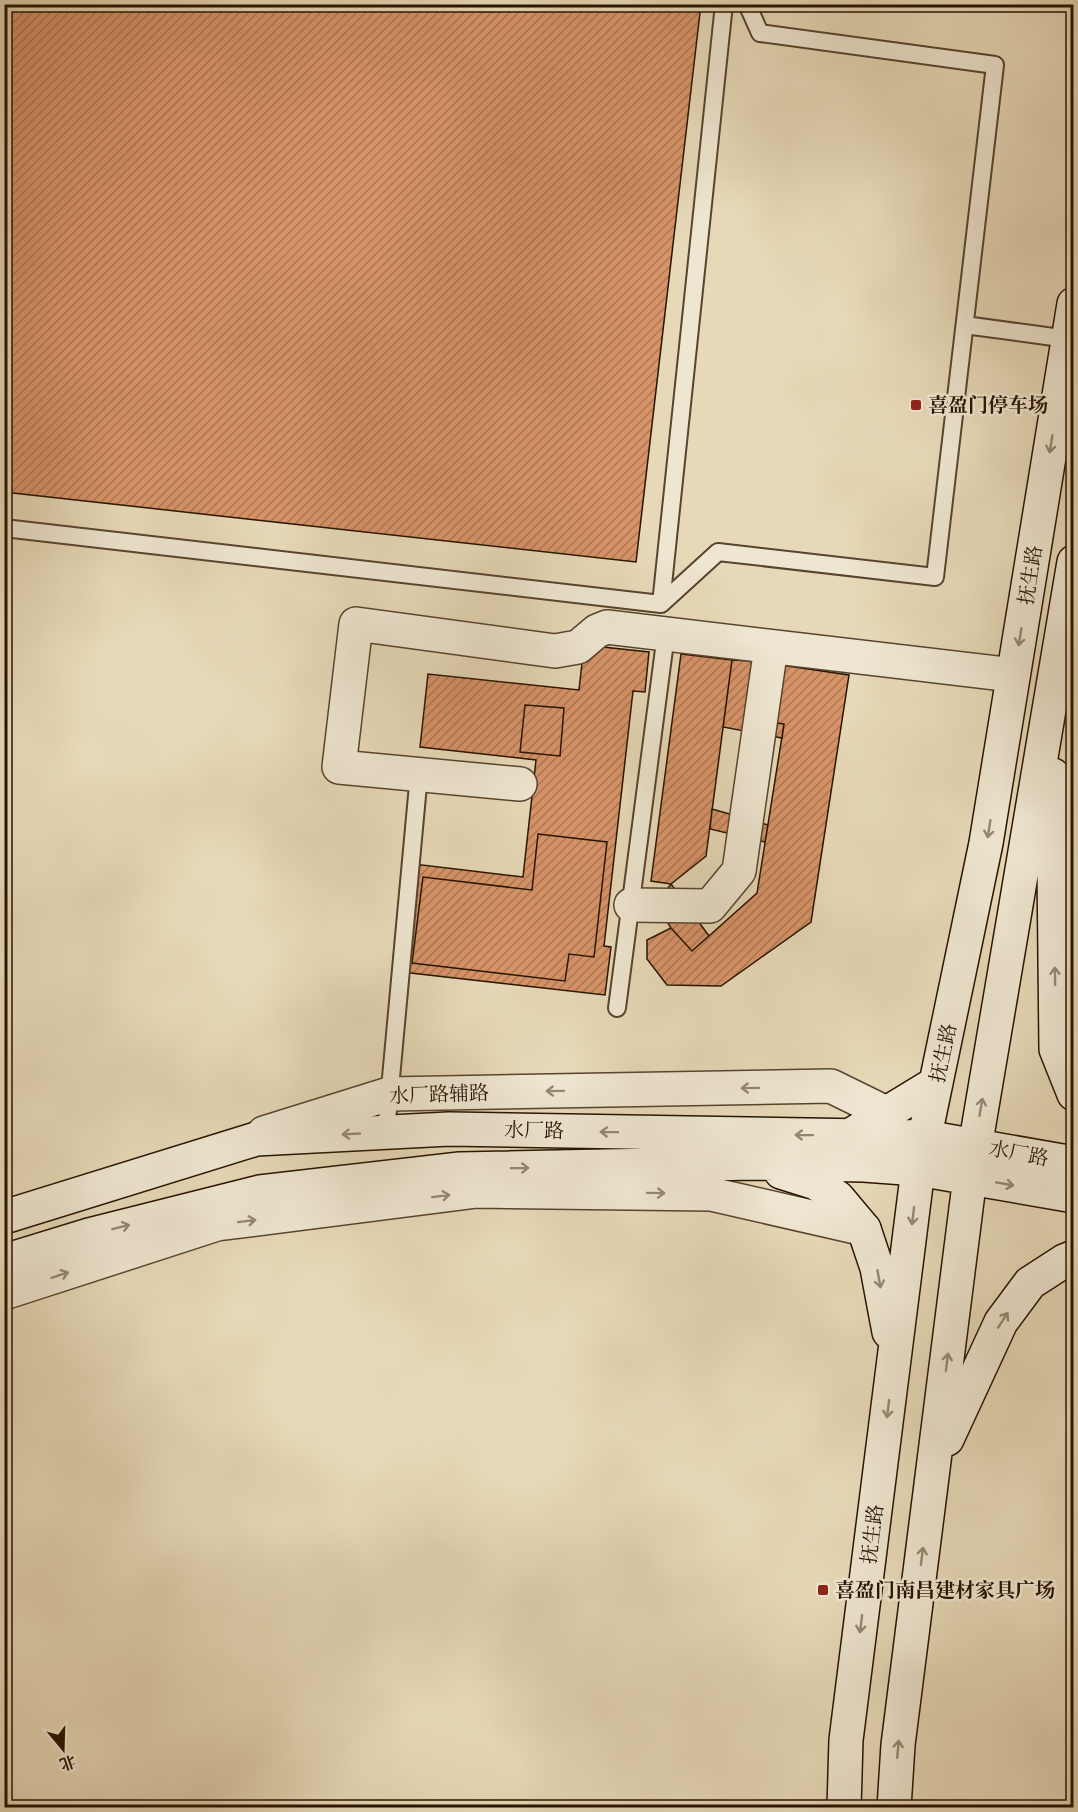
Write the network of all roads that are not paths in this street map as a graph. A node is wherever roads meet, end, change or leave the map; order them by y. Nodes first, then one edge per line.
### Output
1 (724, 4) edge
2 (747, 4) edge
3 (1074, 304) edge
4 (965, 325) junction
5 (1068, 339) junction
6 (4, 528) edge
7 (1074, 562) edge
8 (664, 619) junction
9 (771, 647) junction
10 (1013, 675) junction
11 (1052, 690) junction
12 (419, 774) junction
13 (520, 784) dead end
14 (631, 905) junction
15 (617, 1008) dead end
16 (1065, 1058) edge
17 (936, 1083) junction
18 (389, 1094) junction
19 (1074, 1094) edge
20 (886, 1113) junction
21 (386, 1132) junction
22 (849, 1136) junction
23 (925, 1137) junction
24 (975, 1145) junction
25 (754, 1163) junction
26 (1074, 1163) edge
27 (918, 1169) junction
28 (970, 1178) junction
29 (1074, 1196) edge
30 (4, 1216) edge
31 (864, 1229) junction
32 (1074, 1257) edge
33 (4, 1261) edge
34 (4, 1293) edge
35 (894, 1363) junction
36 (933, 1468) junction
37 (844, 1808) edge
38 (894, 1808) edge

1 - 8 lane
2 - 4 lane
3 - 5 street, 抚生路
4 - 5 lane
4 - 8 lane
5 -> 10 street, 抚生路
6 - 8 lane
7 - 11 street, 抚生路
8 - 9 street
8 - 12 street
8 - 14 lane
9 - 10 street
9 - 14 street
10 -> 17 street, 抚生路
16 -> 11 street
24 -> 11 street, 抚生路
12 - 13 street
12 - 18 lane
14 - 15 lane
16 - 19 street
17 - 20 street
17 - 23 street, 抚生路
20 -> 18 street, 水厂路辅路
18 - 21 lane
18 - 30 street, 水厂路辅路
20 - 22 street
22 -> 21 street, 水厂路
21 -> 30 street, 水厂路
22 - 23 street, 水厂路
23 - 24 street, 水厂路
23 - 27 street, 抚生路
24 - 26 street, 水厂路
24 - 28 street, 抚生路
25 - 27 street, 水厂路
25 - 31 street
33 -> 25 street, 水厂路
27 - 28 street, 水厂路
27 -> 35 street, 抚生路
28 -> 29 street, 水厂路
36 -> 28 street, 抚生路
34 -> 31 street
31 -> 35 street
36 -> 32 street
35 -> 37 street, 抚生路
38 -> 36 street, 抚生路

